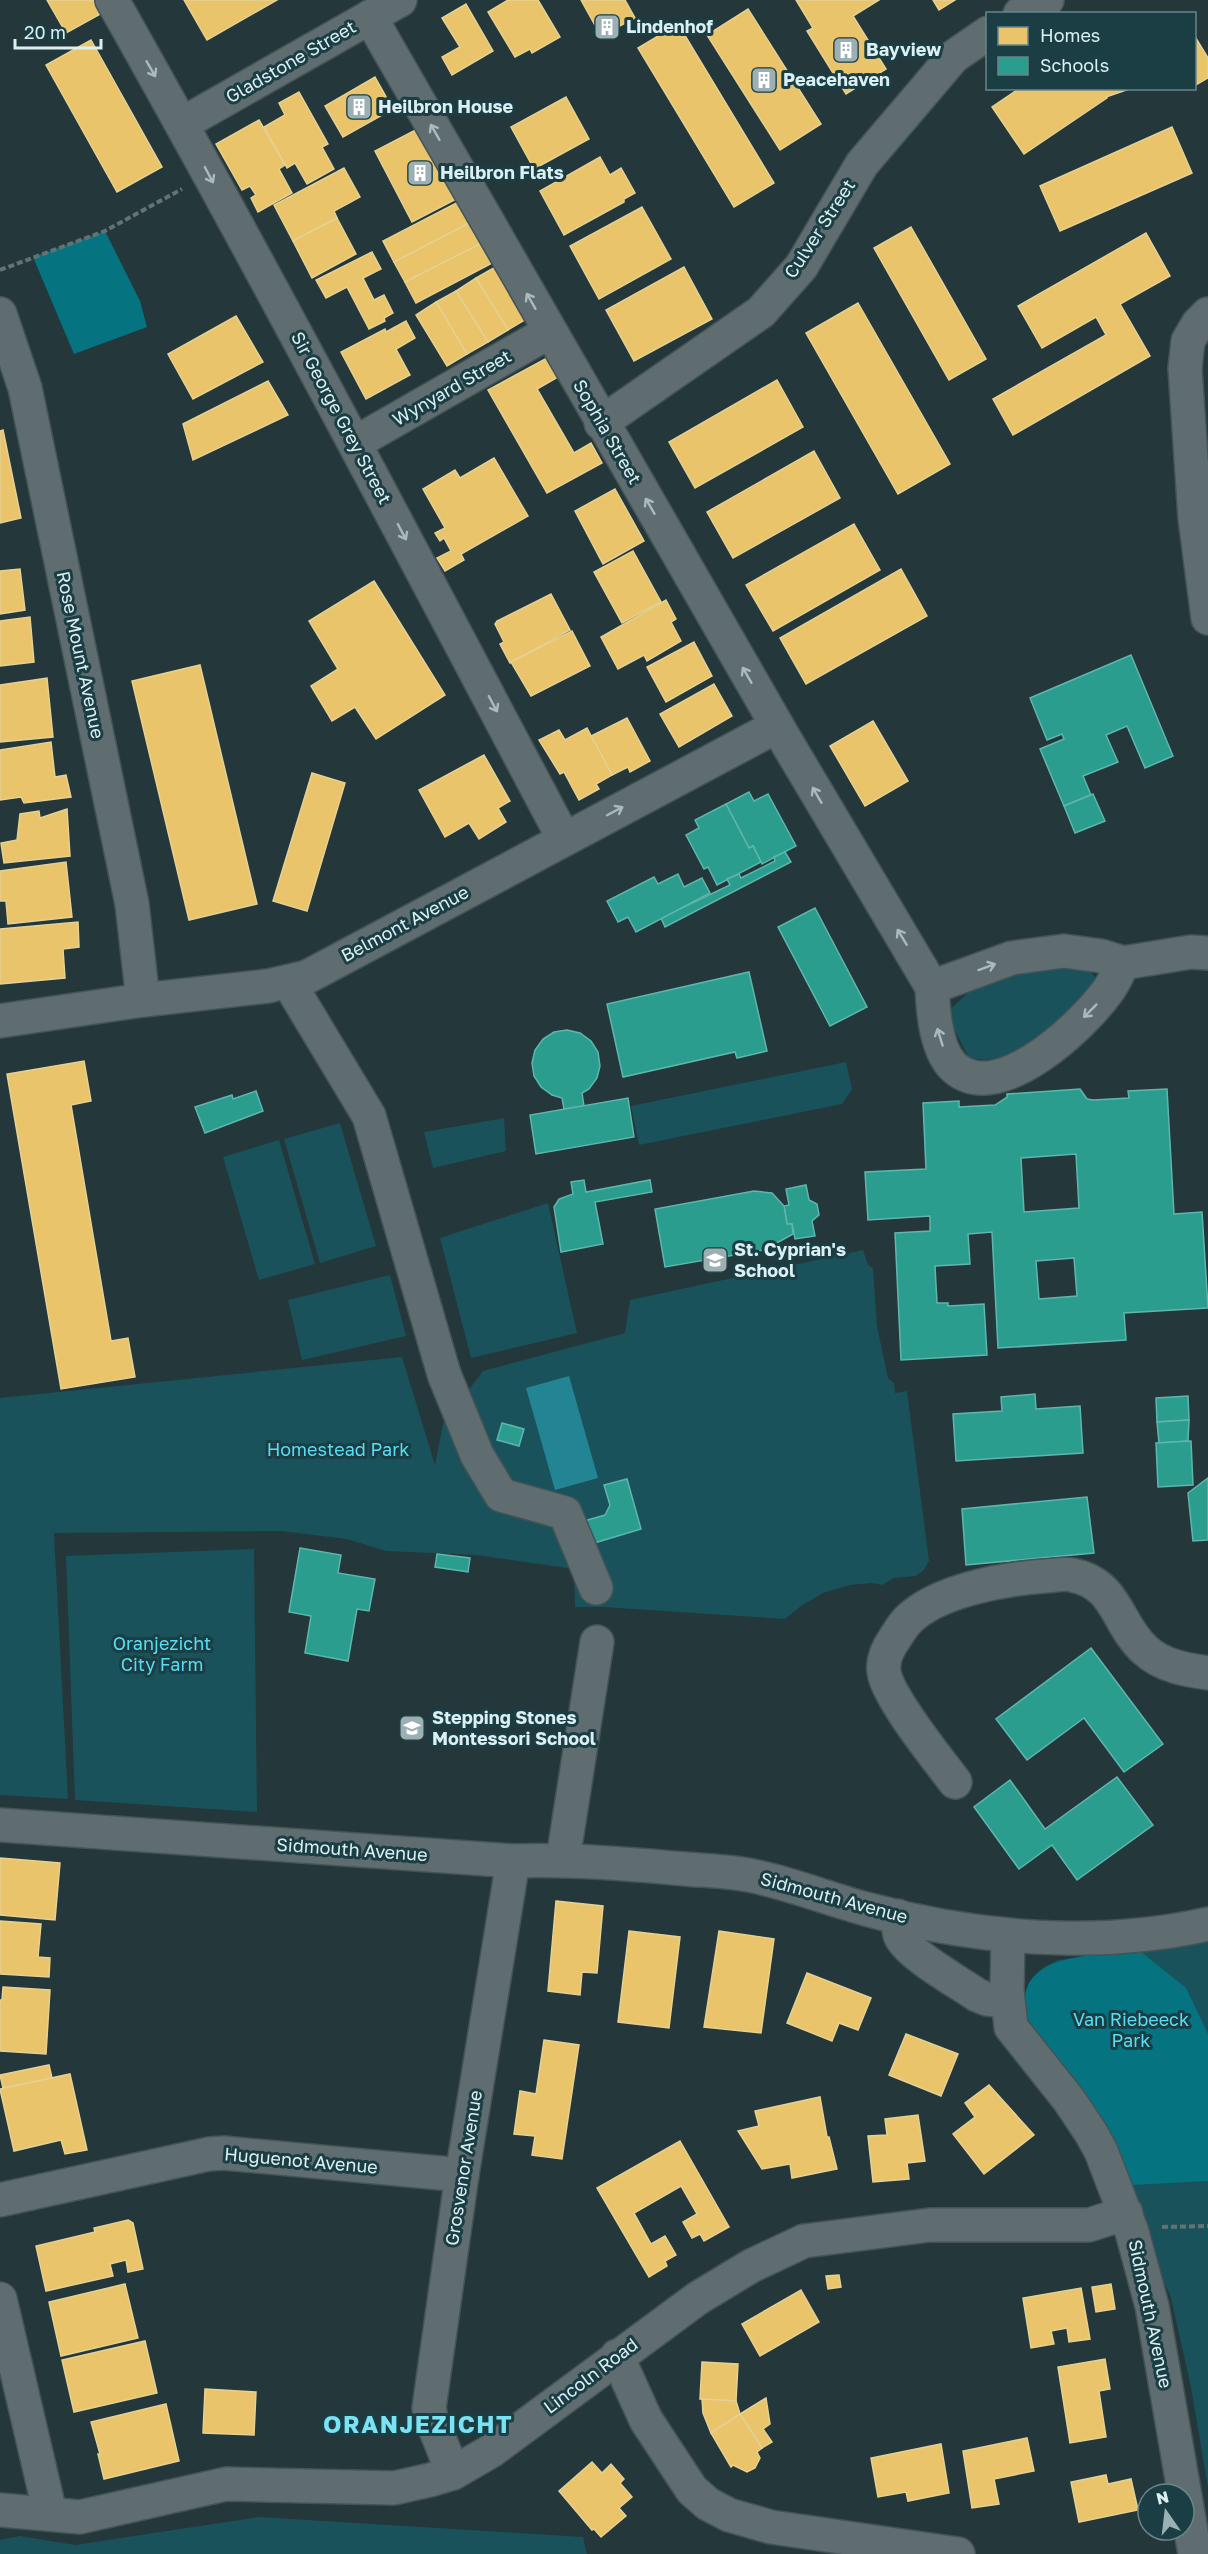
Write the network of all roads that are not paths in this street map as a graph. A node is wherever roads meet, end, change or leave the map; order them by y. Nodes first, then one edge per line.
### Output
1 (112, 0) edge
2 (400, 0) edge
3 (1047, 0) edge
4 (1024, 12) edge
5 (370, 17) junction
6 (986, 34) edge
7 (182, 124) junction
8 (1208, 314) edge
9 (0, 315) edge
10 (549, 333) junction
11 (1208, 351) edge
12 (1186, 381) junction
13 (13, 390) edge
14 (601, 423) junction
15 (355, 443) junction
16 (1208, 618) edge
17 (777, 726) junction
18 (564, 839) junction
19 (1208, 953) edge
20 (1122, 963) junction
21 (289, 983) junction
22 (932, 987) junction
23 (143, 1000) junction
24 (0, 1021) edge
25 (596, 1588) dead end
26 (597, 1642) dead end
27 (1208, 1673) edge
28 (955, 1782) dead end
29 (0, 1825) edge
30 (562, 1859) junction
31 (513, 1861) junction
32 (898, 1916) junction
33 (1208, 1924) edge
34 (1008, 1936) junction
35 (1008, 2001) junction
36 (462, 2175) junction
37 (0, 2200) edge
38 (1129, 2222) junction
39 (0, 2299) edge
40 (617, 2355) junction
41 (453, 2473) junction
42 (0, 2510) edge
43 (50, 2513) junction
44 (958, 2554) edge
45 (1195, 2554) edge

1 -> 7 street, Sir George Grey Street
2 - 5 street, Gladstone Street
3 - 4 street
5 - 7 street, Gladstone Street
10 -> 5 street, Sophia Street
6 - 14 street, Culver Street
7 -> 15 street, Sir George Grey Street
8 - 12 street
9 - 13 street, Rose Mount Avenue
10 - 14 street, Sophia Street
10 - 15 street, Wynyard Street
11 - 12 street
12 - 16 street
13 - 23 street, Rose Mount Avenue
17 -> 14 street, Sophia Street
15 -> 18 street, Sir George Grey Street
18 -> 17 street, Belmont Avenue
22 -> 17 street, Sophia Street
18 - 21 street, Belmont Avenue
19 - 20 street
22 -> 20 street
20 -> 22 street
21 - 23 street, Belmont Avenue
21 - 25 street
23 - 24 street, Belmont Avenue
26 - 30 street
27 - 28 street
29 - 31 street, Sidmouth Avenue
30 - 31 street, Sidmouth Avenue
30 - 32 street, Sidmouth Avenue
31 - 36 street, Grosvenor Avenue
32 - 34 street, Sidmouth Avenue
32 - 35 street
33 - 34 street
34 - 35 street, Sidmouth Avenue
35 - 38 street, Sidmouth Avenue
36 - 37 street, Huguenot Avenue
36 - 41 street, Grosvenor Avenue
38 - 40 street, Lincoln Road
38 - 45 street, Sidmouth Avenue
39 - 43 street
40 - 41 street, Lincoln Road
40 - 44 street
41 - 43 street, Lincoln Road
42 - 43 street, Lincoln Road

